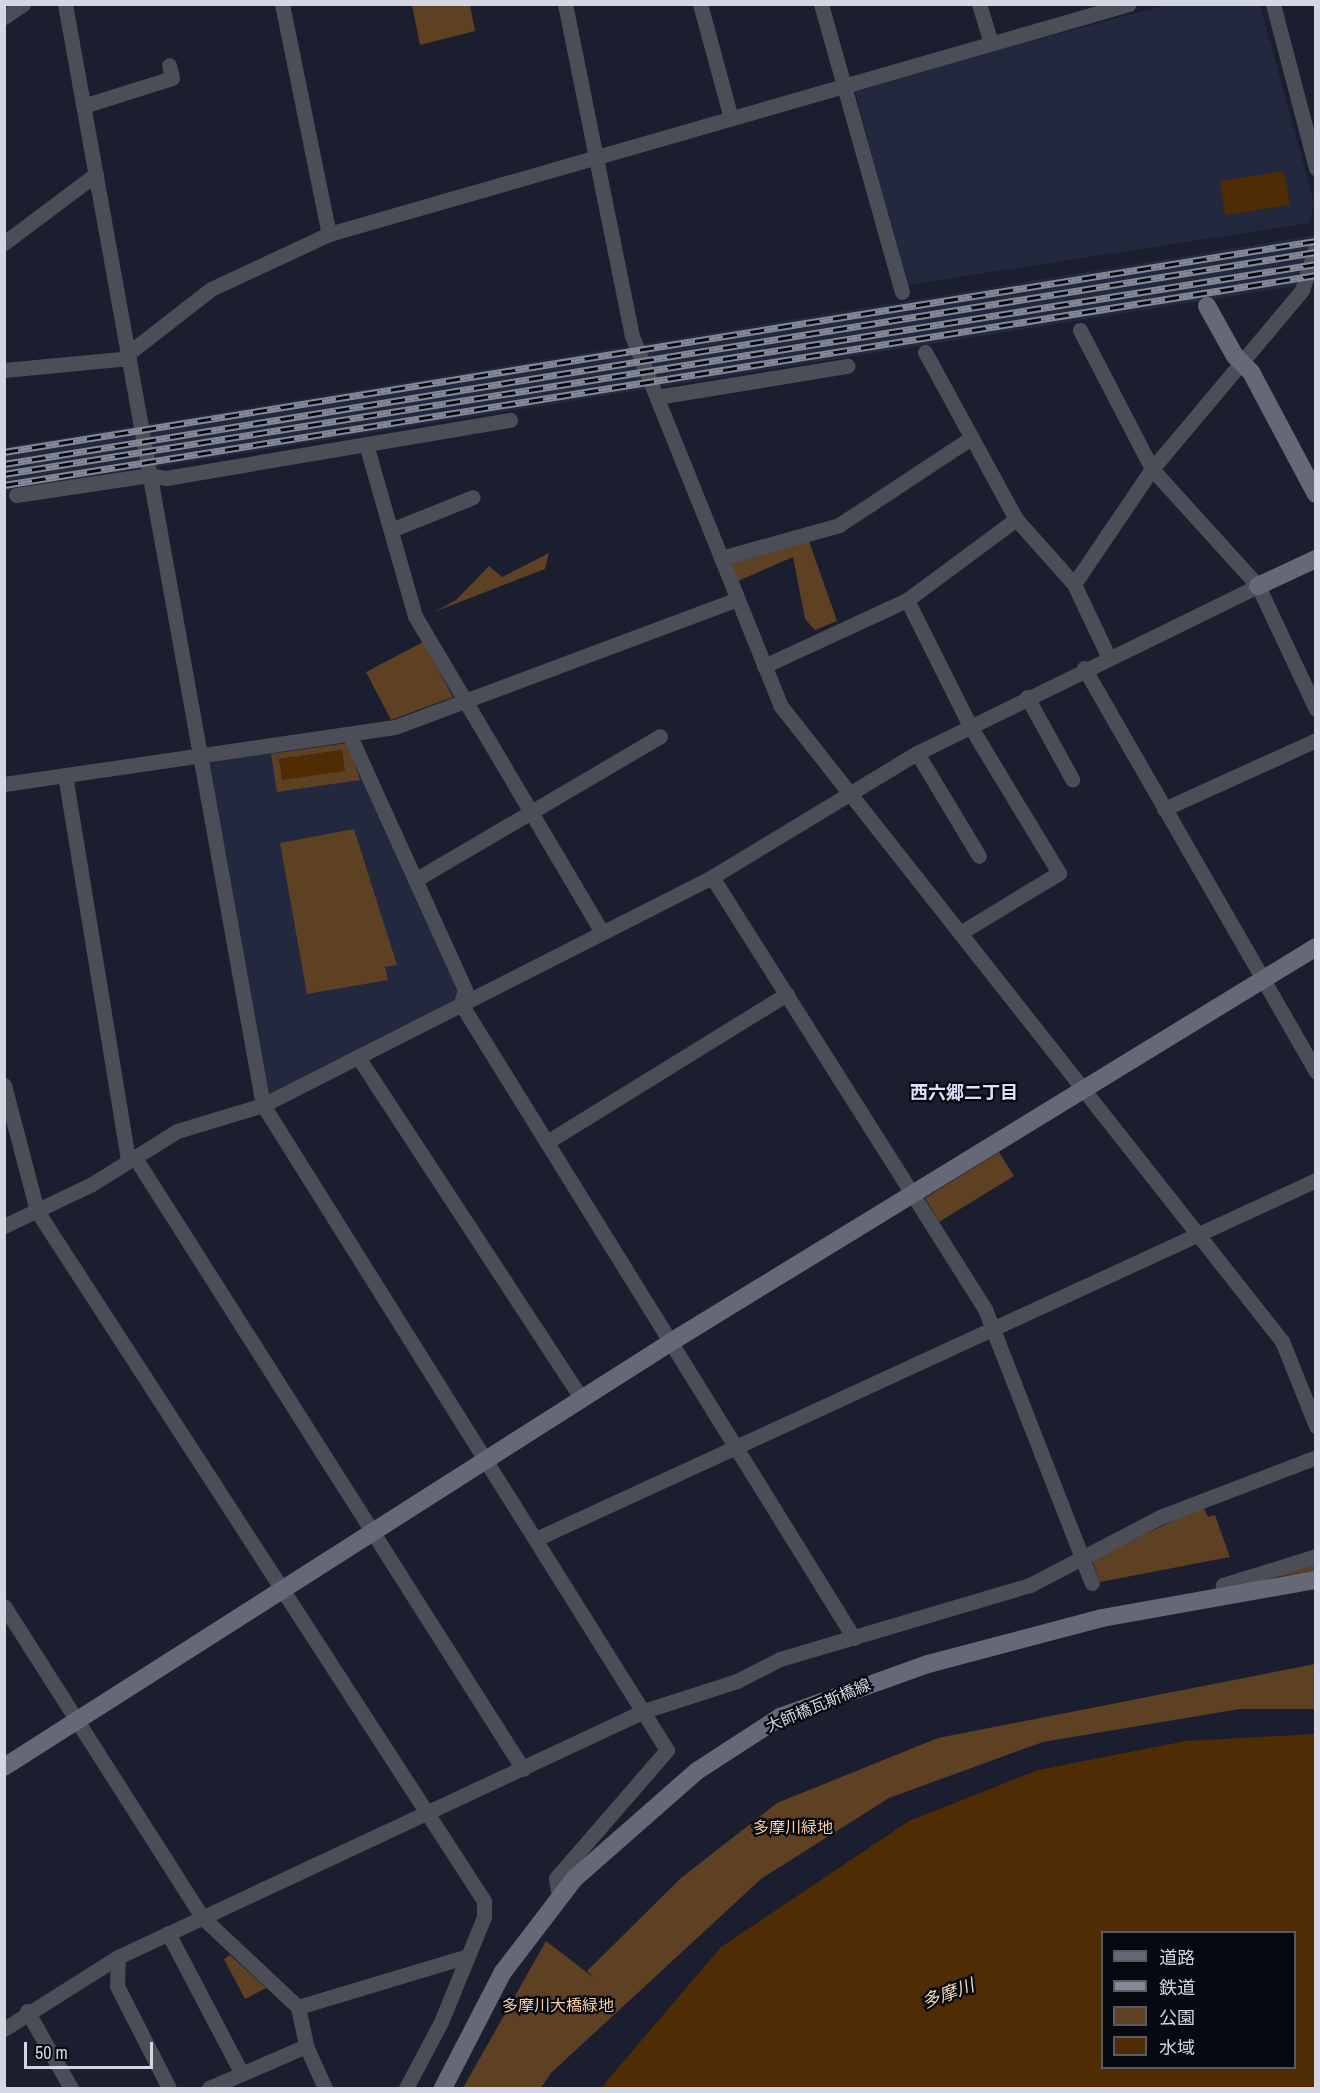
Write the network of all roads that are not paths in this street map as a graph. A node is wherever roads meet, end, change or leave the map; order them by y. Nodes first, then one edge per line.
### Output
1 (23, 4) edge
2 (65, 4) edge
3 (282, 4) edge
4 (565, 4) edge
5 (700, 4) edge
6 (821, 4) edge
7 (980, 4) edge
8 (1129, 4) edge
9 (1273, 4) edge
10 (4, 17) edge
11 (991, 43) junction
12 (169, 64) dead end
13 (844, 85) junction
14 (83, 106) junction
15 (731, 118) junction
16 (595, 156) junction
17 (1316, 168) edge
18 (96, 174) junction
19 (330, 234) junction
20 (4, 243) edge
21 (1316, 246) edge
22 (902, 292) dead end
23 (1207, 306) dead end
24 (1080, 330) dead end
25 (925, 352) dead end
26 (130, 354) junction
27 (1242, 364) junction
28 (847, 366) dead end
29 (4, 370) edge
30 (657, 398) junction
31 (510, 420) dead end
32 (971, 438) junction
33 (366, 444) junction
34 (1152, 469) junction
35 (150, 475) junction
36 (1316, 494) edge
37 (16, 495) dead end
38 (473, 497) dead end
39 (1016, 519) junction
40 (391, 530) junction
41 (721, 558) junction
42 (1316, 559) edge
43 (1074, 584) junction
44 (1258, 586) junction
45 (737, 599) junction
46 (907, 600) junction
47 (1108, 656) junction
48 (764, 666) junction
49 (1084, 668) junction
50 (1027, 697) junction
51 (467, 699) junction
52 (1316, 709) edge
53 (970, 726) junction
54 (350, 736) junction
55 (660, 736) dead end
56 (1316, 740) edge
57 (917, 753) junction
58 (199, 756) junction
59 (65, 775) junction
60 (1072, 779) dead end
61 (4, 784) edge
62 (851, 793) junction
63 (1164, 808) junction
64 (531, 813) junction
65 (979, 856) dead end
66 (712, 877) junction
67 (415, 880) junction
68 (600, 929) junction
69 (960, 933) junction
70 (1316, 947) edge
71 (1262, 980) junction
72 (787, 994) junction
73 (462, 1004) junction
74 (358, 1057) junction
75 (1316, 1072) edge
76 (4, 1085) edge
77 (1082, 1091) junction
78 (263, 1105) junction
79 (547, 1142) junction
80 (131, 1158) junction
81 (1316, 1180) edge
82 (914, 1193) junction
83 (37, 1211) junction
84 (4, 1226) edge
85 (1198, 1235) junction
86 (994, 1328) junction
87 (671, 1342) junction
88 (582, 1399) junction
89 (1316, 1426) edge
90 (736, 1448) junction
91 (1316, 1457) edge
92 (486, 1460) junction
93 (374, 1532) junction
94 (538, 1538) junction
95 (1316, 1556) edge
96 (1082, 1557) junction
97 (1316, 1580) edge
98 (1092, 1583) dead end
99 (283, 1591) junction
100 (1222, 1597) junction
101 (4, 1606) edge
102 (854, 1638) junction
103 (644, 1711) junction
104 (80, 1721) junction
105 (4, 1767) edge
106 (523, 1769) junction
107 (426, 1815) junction
108 (559, 1898) junction
109 (202, 1917) junction
110 (168, 1933) junction
111 (468, 1956) junction
112 (118, 1957) junction
113 (298, 2007) junction
114 (27, 2011) junction
115 (4, 2029) edge
116 (306, 2046) junction
117 (242, 2074) junction
118 (71, 2088) edge
119 (169, 2088) edge
120 (209, 2088) edge
121 (325, 2088) edge
122 (406, 2088) edge
123 (443, 2088) edge

1 - 10 street
2 - 14 street
3 - 19 street
4 - 16 street
5 - 15 street
6 - 13 street
7 - 11 street
8 - 11 street
9 - 17 street
11 - 13 street
12 - 14 street
13 - 15 street
13 - 22 street
14 - 18 street
15 - 16 street
16 - 19 street
16 - 30 street
18 - 20 street
18 - 26 street
19 - 26 street
21 - 27 street
23 - 27 street
24 - 34 street
25 - 32 street
26 - 29 street
26 - 35 street
27 - 34 street
27 - 36 street
28 - 30 street
30 - 41 street
31 - 33 street
32 - 39 street
32 - 41 street
33 - 35 street
33 - 40 street
34 - 43 street
34 - 44 street
35 - 37 street
35 - 58 street
38 - 40 street
39 - 43 street
39 - 46 street
40 - 51 street
41 - 45 street
42 - 44 street
43 - 47 street
44 - 47 street
44 - 52 street
45 - 48 street
45 - 51 street
46 - 48 street
46 - 53 street
47 - 49 street
48 - 62 street
49 - 50 street
49 - 63 street
50 - 53 street
50 - 60 street
51 - 54 street
51 - 64 street
53 - 57 street
53 - 69 street
54 - 58 street
54 - 67 street
55 - 64 street
56 - 63 street
57 - 62 street
57 - 65 street
58 - 59 street
58 - 78 street
59 - 61 street
59 - 80 street
62 - 66 street
62 - 69 street
63 - 71 street
64 - 67 street
64 - 68 street
66 - 68 street
66 - 72 street
67 - 73 street
68 - 73 street
69 - 77 street
70 - 71 street
71 - 75 street
71 - 77 street
72 - 79 street
72 - 82 street
73 - 74 street
73 - 79 street
74 - 78 street
74 - 88 street
76 - 83 street
77 - 82 street
77 - 85 street
78 - 80 street
78 - 92 street
79 - 87 street
80 - 83 street
80 - 93 street
81 - 85 street
82 - 86 street
82 - 87 street
83 - 84 street
83 - 99 street
85 - 86 street
85 - 89 street
86 - 90 street
86 - 96 street
87 - 88 street
87 - 90 street
88 - 92 street
90 - 94 street
90 - 102 street
91 - 96 street
92 - 93 street
92 - 94 street
93 - 99 street
93 - 106 street
94 - 103 street
95 - 100 street
96 - 98 street
96 - 102 street
97 - 100 street, 大師橋瓦斯橋線
99 - 104 street
99 - 107 street
100 - 108 street, 大師橋瓦斯橋線
101 - 104 street
102 - 103 street
103 - 106 street
103 - 108 street
104 - 105 street
104 - 109 street
106 - 107 street
107 - 109 street
107 - 111 street
108 - 123 street, 大師橋瓦斯橋線
109 - 110 street
109 - 113 street
110 - 112 street
110 - 117 street
111 - 113 street
111 - 122 street
112 - 114 street
112 - 119 street
113 - 116 street
114 - 115 street
114 - 118 street
116 - 117 street
116 - 121 street
117 - 120 street

